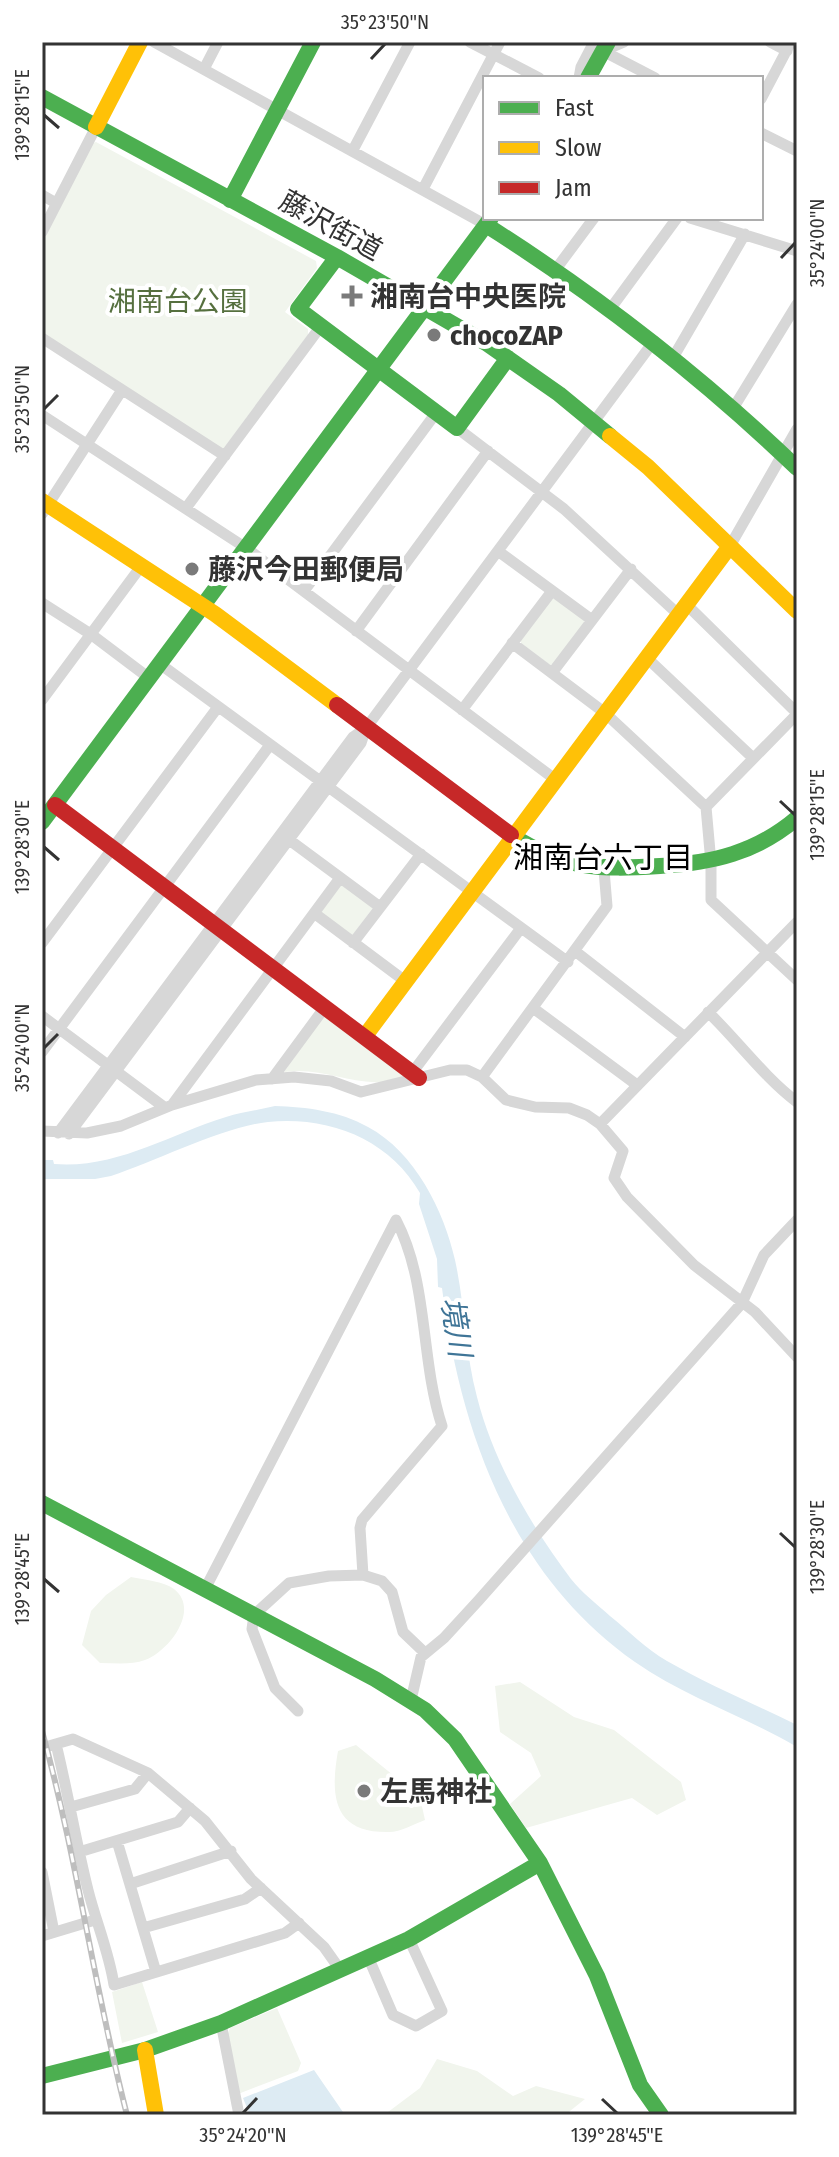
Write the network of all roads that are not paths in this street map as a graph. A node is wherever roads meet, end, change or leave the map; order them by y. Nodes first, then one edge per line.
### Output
1 (140, 42) edge
2 (154, 42) edge
3 (218, 42) edge
4 (313, 42) edge
5 (410, 42) edge
6 (470, 42) edge
7 (500, 42) edge
8 (624, 42) edge
9 (770, 42) edge
10 (602, 45) edge
11 (789, 46) edge
12 (493, 54) junction
13 (204, 69) junction
14 (535, 76) edge
15 (579, 76) edge
16 (589, 76) edge
17 (652, 76) edge
18 (763, 95) edge
19 (42, 97) edge
20 (278, 108) junction
21 (96, 127) junction
22 (763, 134) edge
23 (353, 150) junction
24 (797, 151) edge
25 (423, 189) junction
26 (42, 195) edge
27 (230, 200) junction
28 (56, 203) junction
29 (483, 219) edge
30 (593, 220) edge
31 (676, 220) edge
32 (697, 220) edge
33 (489, 222) edge
34 (42, 232) edge
35 (745, 234) junction
36 (797, 251) edge
37 (337, 257) junction
38 (556, 269) junction
39 (797, 304) edge
40 (426, 307) junction
41 (611, 308) junction
42 (321, 326) junction
43 (42, 338) edge
44 (654, 341) junction
45 (674, 356) junction
46 (508, 358) junction
47 (379, 370) junction
48 (122, 390) junction
49 (734, 407) junction
50 (436, 413) junction
51 (42, 415) edge
52 (593, 422) junction
53 (457, 428) junction
54 (797, 429) edge
55 (87, 444) junction
56 (488, 451) junction
57 (782, 453) junction
58 (225, 456) junction
59 (797, 468) edge
60 (542, 491) junction
61 (44, 507) edge
62 (186, 508) junction
63 (730, 546) junction
64 (246, 548) junction
65 (498, 551) junction
66 (142, 565) junction
67 (631, 569) junction
68 (304, 591) junction
69 (552, 591) junction
70 (42, 603) edge
71 (203, 606) junction
72 (682, 610) junction
73 (797, 611) edge
74 (592, 620) junction
75 (356, 631) junction
76 (92, 635) junction
77 (512, 643) junction
78 (647, 658) junction
79 (160, 664) junction
80 (409, 670) junction
81 (552, 673) junction
82 (149, 678) junction
83 (42, 700) edge
84 (218, 707) junction
85 (462, 710) junction
86 (605, 713) junction
87 (797, 713) edge
88 (366, 728) junction
89 (270, 745) junction
90 (753, 758) junction
91 (556, 780) junction
92 (324, 785) junction
93 (50, 802) junction
94 (706, 807) junction
95 (797, 818) edge
96 (42, 822) edge
97 (285, 837) junction
98 (513, 837) junction
99 (113, 848) junction
100 (421, 854) junction
101 (711, 863) junction
102 (604, 870) junction
103 (340, 878) junction
104 (165, 887) junction
105 (472, 892) junction
106 (380, 907) junction
107 (314, 913) junction
108 (797, 922) edge
109 (218, 927) junction
110 (521, 928) junction
111 (42, 943) edge
112 (353, 943) junction
113 (767, 954) junction
114 (572, 956) junction
115 (273, 968) junction
116 (797, 980) edge
117 (405, 981) junction
118 (325, 1007) junction
119 (533, 1008) junction
120 (708, 1012) junction
121 (42, 1016) edge
122 (59, 1029) junction
123 (365, 1036) junction
124 (685, 1037) junction
125 (42, 1052) edge
126 (112, 1069) junction
127 (416, 1076) junction
128 (482, 1077) junction
129 (272, 1079) junction
130 (637, 1085) junction
131 (797, 1102) edge
132 (168, 1106) junction
133 (600, 1124) junction
134 (42, 1131) edge
135 (64, 1134) junction
136 (797, 1220) edge
137 (742, 1303) junction
138 (797, 1357) edge
139 (42, 1503) edge
140 (363, 1575) junction
141 (205, 1589) junction
142 (254, 1615) junction
143 (425, 1653) junction
144 (411, 1700) junction
145 (298, 1711) dead end
146 (56, 1744) junction
147 (42, 1748) edge
148 (148, 1773) junction
149 (71, 1807) junction
150 (190, 1808) junction
151 (117, 1841) junction
152 (231, 1851) junction
153 (79, 1852) junction
154 (540, 1863) junction
155 (42, 1872) edge
156 (130, 1884) junction
157 (261, 1888) junction
158 (95, 1920) junction
159 (299, 1923) junction
160 (143, 1928) junction
161 (48, 1934) edge
162 (409, 1939) junction
163 (369, 1959) junction
164 (341, 1971) junction
165 (156, 1972) junction
166 (221, 2023) junction
167 (145, 2050) junction
168 (42, 2076) edge
169 (156, 2115) edge
170 (239, 2115) edge
171 (661, 2115) edge

1 - 21 main road
2 - 13 street
3 - 13 street
4 - 20 main road
5 - 23 street
6 - 12 street
7 - 12 street
8 - 10 street
9 - 11 street
10 - 15 street
10 - 16 main road
10 - 17 street
11 - 18 street
12 - 14 street
12 - 25 street
13 - 20 street
19 - 21 main road, 藤沢街道
20 - 23 street
20 - 27 main road
21 - 27 main road, 藤沢街道
21 - 28 street
22 - 24 street
23 - 25 street
25 - 29 street
26 - 28 street
27 - 37 main road, 藤沢街道
28 - 34 street
30 - 38 street
31 - 41 street
32 - 35 street
33 - 38 main road
33 - 40 main road
35 - 36 street
35 - 45 street
37 - 40 main road, 藤沢街道
37 - 42 main road
38 - 41 main road
39 - 49 street
40 - 46 main road, 藤沢街道
40 - 47 main road
41 - 44 main road
42 - 47 main road
42 - 58 street
43 - 48 street
44 - 45 main road
44 - 52 street
45 - 49 main road
46 - 52 main road, 藤沢街道
46 - 53 main road
47 - 50 main road
47 - 64 main road
48 - 55 street
48 - 58 street
49 - 57 main road
50 - 53 main road
50 - 68 street
51 - 55 street
52 - 60 street
52 - 63 main road, 藤沢街道
53 - 56 street
54 - 57 street
55 - 61 street
55 - 62 street
56 - 60 street
56 - 75 street
57 - 59 main road
57 - 63 street
58 - 62 street
60 - 65 street
60 - 67 street
61 - 66 main road
62 - 64 street
63 - 72 main road
63 - 73 main road, 藤沢街道
64 - 68 street
64 - 71 main road
65 - 69 street
65 - 80 street
66 - 71 main road
66 - 76 street
67 - 72 street
67 - 74 street
68 - 75 street
69 - 74 street
69 - 77 street
70 - 76 street
71 - 79 main road
71 - 88 main road
72 - 78 main road
72 - 87 street
74 - 81 street
75 - 80 street
76 - 82 street
76 - 83 street
77 - 81 street
77 - 85 street
78 - 86 main road
78 - 90 street
79 - 82 main road
79 - 84 street
80 - 85 street
80 - 88 street
81 - 86 street
82 - 93 main road
84 - 89 street
84 - 99 street
85 - 91 street
86 - 91 main road
86 - 94 street
87 - 90 street
88 - 92 street
88 - 98 main road
89 - 92 street
89 - 104 street
90 - 94 street
91 - 98 main road
92 - 97 street
92 - 100 street
93 - 96 main road
93 - 99 main road
94 - 101 street
95 - 101 main road
97 - 103 street
97 - 109 street
98 - 102 main road
98 - 105 main road
99 - 104 main road
99 - 111 street
100 - 105 street
100 - 106 street
101 - 102 main road
101 - 113 street
102 - 114 street
103 - 106 street
103 - 107 street
104 - 109 main road
104 - 122 street
105 - 110 street
105 - 117 main road
106 - 112 street
107 - 112 street
107 - 115 street
108 - 113 street
109 - 115 main road
109 - 126 street
110 - 114 street
110 - 127 street
112 - 117 street
113 - 116 street
113 - 120 street
114 - 119 street
114 - 124 street
115 - 118 main road
115 - 132 street
117 - 123 main road
118 - 123 main road
118 - 129 street
119 - 128 street
119 - 130 street
120 - 124 street
120 - 131 street
121 - 122 street
122 - 125 street
122 - 126 street
123 - 127 main road
124 - 130 street
126 - 132 street
126 - 135 street
127 - 128 street
127 - 129 street
128 - 133 street
129 - 132 street
130 - 133 street
132 - 135 street
133 - 137 street
134 - 135 street
136 - 137 street
137 - 138 street
137 - 143 street
139 - 141 main road
140 - 141 street
140 - 142 street
140 - 143 street
141 - 142 main road
142 - 144 main road
142 - 145 street
143 - 144 street
144 - 154 main road
146 - 147 street
146 - 148 street
146 - 149 street
148 - 149 street
148 - 150 street
149 - 153 street
150 - 151 street
150 - 152 street
151 - 153 street
151 - 156 street
152 - 156 street
152 - 157 street
153 - 158 street
154 - 162 main road
154 - 171 main road
155 - 161 street
156 - 160 street
157 - 159 street
157 - 160 street
158 - 161 street
158 - 165 street
159 - 164 street
159 - 165 street
160 - 165 street
162 - 163 main road
162 - 163 street
163 - 164 main road
164 - 166 main road
166 - 167 main road
166 - 170 street
167 - 168 main road
167 - 169 main road

